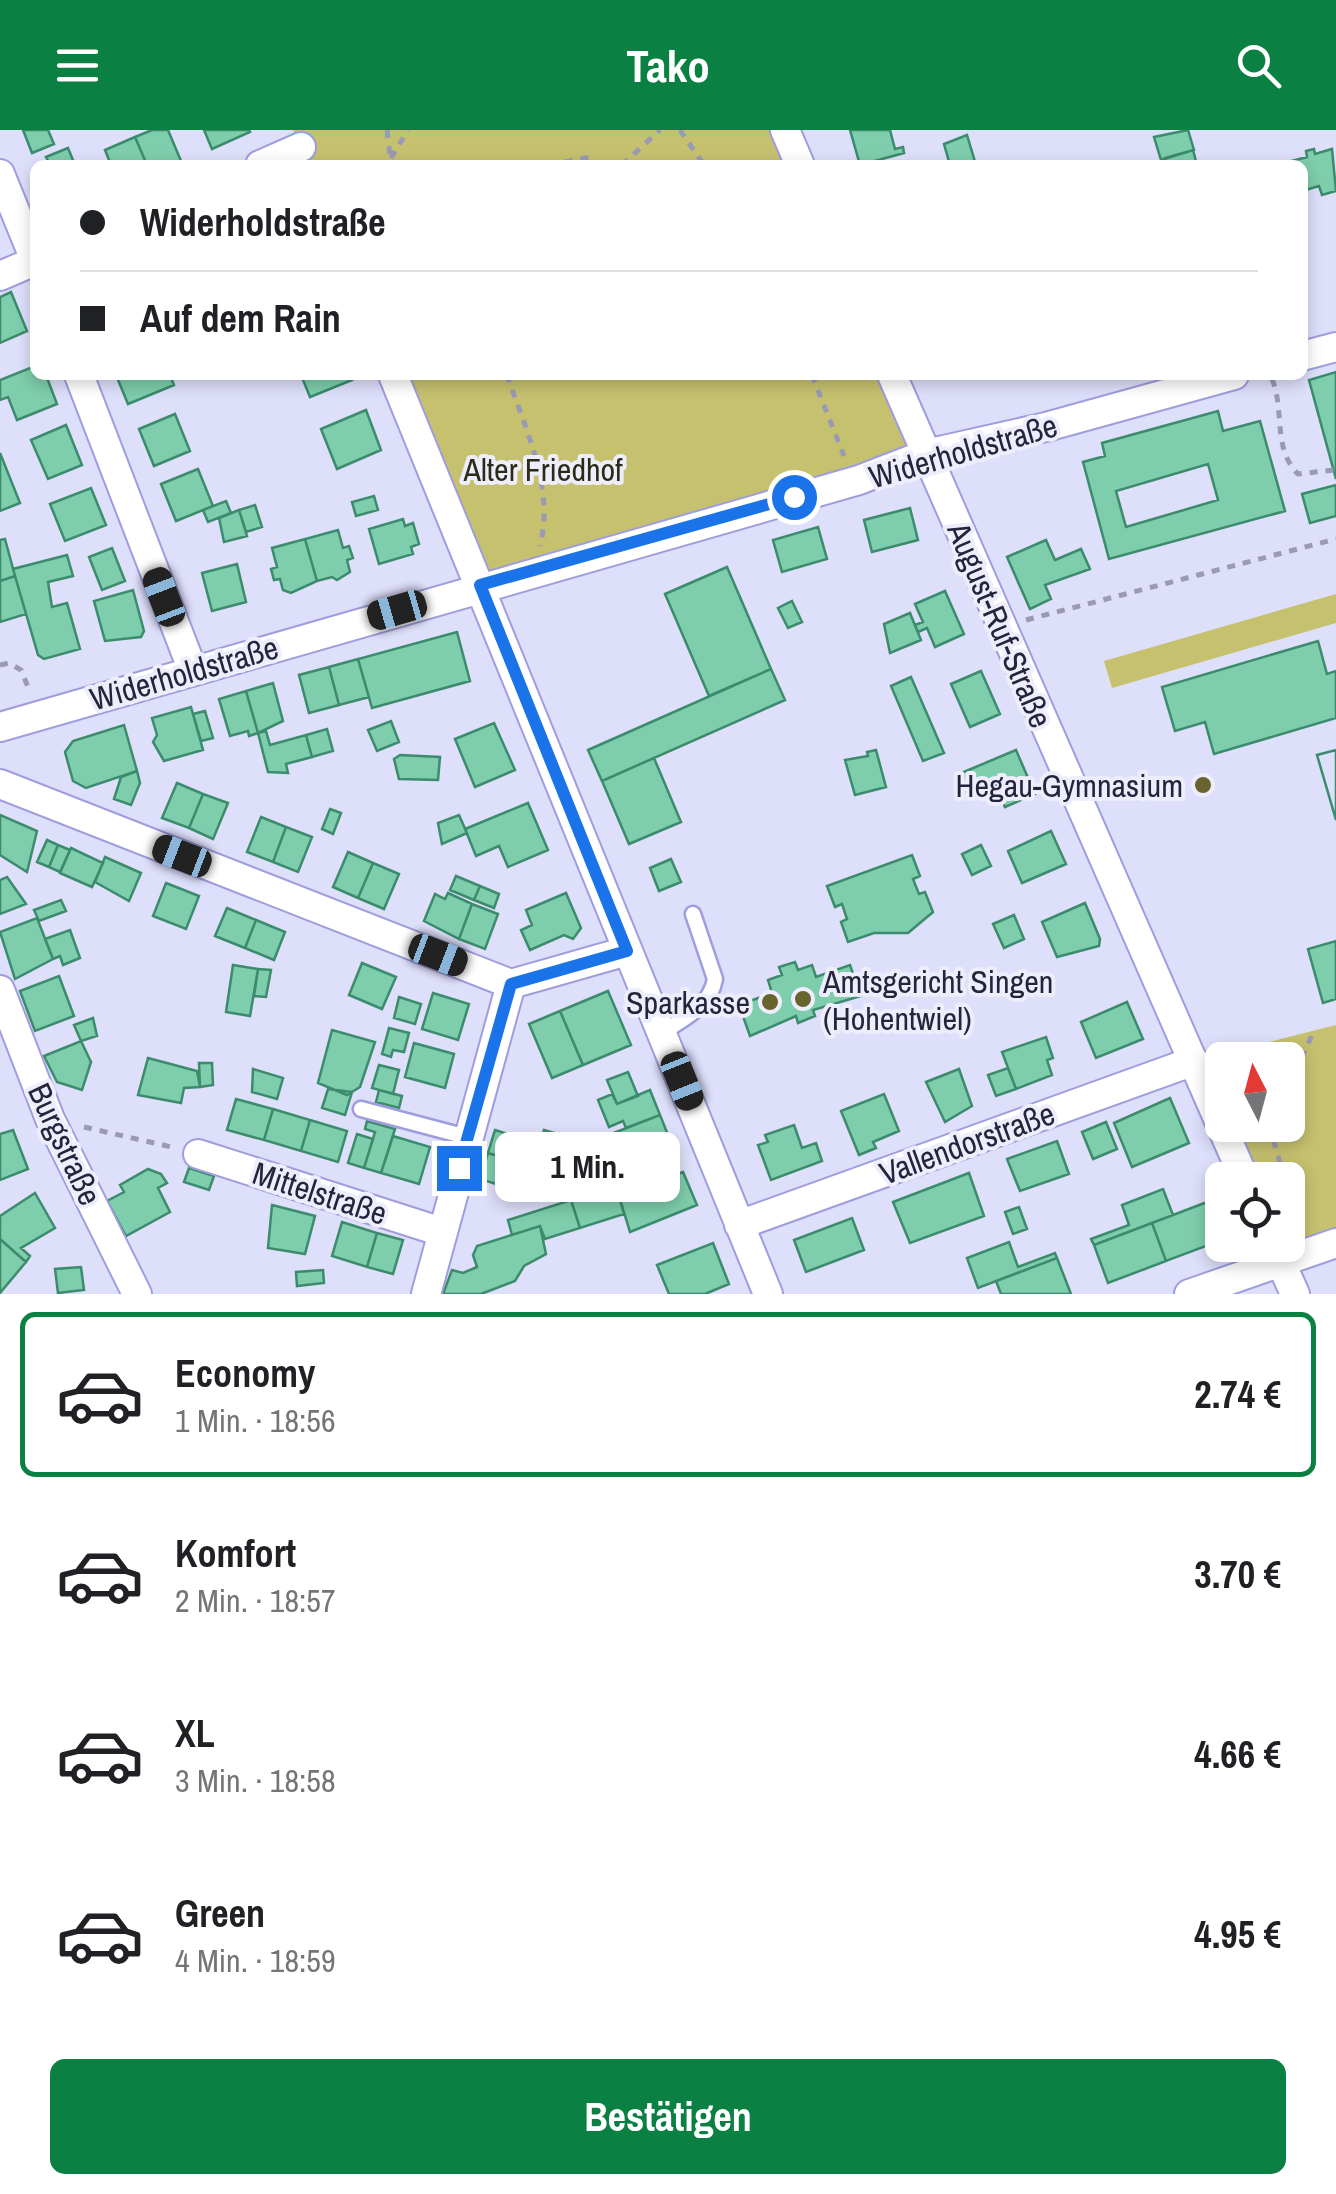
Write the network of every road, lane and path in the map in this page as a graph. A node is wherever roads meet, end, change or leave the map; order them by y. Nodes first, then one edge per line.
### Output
1 (387, 130) edge
2 (408, 130) edge
3 (660, 130) edge
4 (680, 130) edge
5 (785, 130) edge
6 (300, 148) edge
7 (272, 160) edge
8 (390, 160) edge
9 (392, 160) edge
10 (627, 160) edge
11 (701, 160) edge
12 (798, 160) edge
13 (0, 174) edge
14 (30, 248) edge
15 (30, 262) edge
16 (0, 276) edge
17 (1336, 346) edge
18 (1308, 354) edge
19 (81, 380) edge
20 (395, 380) edge
21 (509, 380) edge
22 (814, 380) edge
23 (894, 380) edge
24 (1216, 380) edge
25 (1272, 380) edge
26 (926, 454) junction
27 (1334, 470) edge
28 (859, 480) junction
29 (1336, 538) edge
30 (534, 571) junction
31 (480, 585) junction
32 (999, 628) junction
33 (0, 665) edge
34 (193, 671) junction
35 (21, 700) dead end
36 (0, 727) edge
37 (0, 784) edge
38 (693, 914) dead end
39 (627, 951) junction
40 (511, 984) junction
41 (0, 990) edge
42 (1314, 1031) dead end
43 (662, 1033) junction
44 (1305, 1050) edge
45 (1194, 1061) junction
46 (360, 1109) dead end
47 (74, 1124) dead end
48 (468, 1137) junction
49 (198, 1154) joint
50 (1238, 1162) edge
51 (1305, 1216) edge
52 (739, 1226) junction
53 (442, 1232) junction
54 (1323, 1247) edge
55 (1255, 1262) edge
56 (1281, 1262) edge
57 (138, 1294) edge
58 (426, 1294) edge
59 (768, 1294) edge
60 (1189, 1294) edge
61 (1295, 1294) edge

1 - 8 path
2 - 9 path
3 - 10 path
4 - 11 path
5 - 12 street
6 - 7 street
13 - 14 street
15 - 16 street
17 - 18 street
19 - 34 street
20 - 31 street
21 - 30 path
22 - 28 path
23 - 26 street, August-Ruf-Straße
24 - 26 street, Widerholdstraße
25 - 27 path
26 - 28 street, Widerholdstraße
26 - 32 street, August-Ruf-Straße
28 - 30 street, Widerholdstraße
29 - 32 path
30 - 31 street, Widerholdstraße
31 - 34 street, Widerholdstraße
31 - 39 street
32 - 45 street, August-Ruf-Straße
33 - 35 path
34 - 36 street, Widerholdstraße
37 - 40 street
38 - 43 lane
39 - 40 street
39 - 43 street
40 - 48 street
41 - 57 street, Burgstraße
42 - 44 path
43 - 52 street
45 - 50 street, August-Ruf-Straße
45 - 52 street, Vallendorstraße
46 - 48 lane
47 - 49 path
48 - 53 street
49 - 53 street, Mittelstraße
51 - 54 path
52 - 59 street
53 - 58 street
55 - 60 street
56 - 61 street

